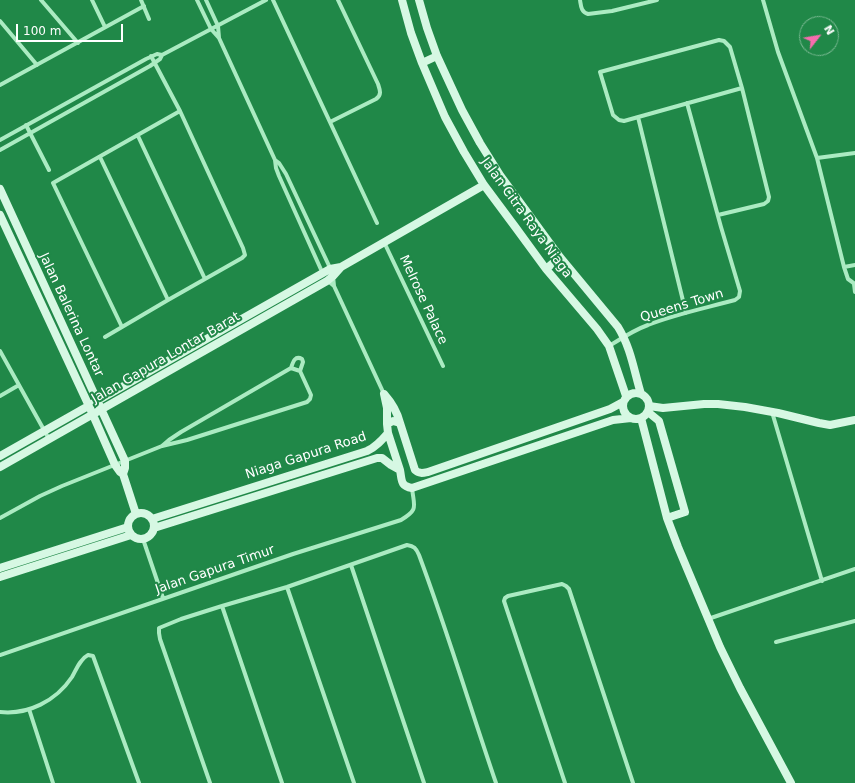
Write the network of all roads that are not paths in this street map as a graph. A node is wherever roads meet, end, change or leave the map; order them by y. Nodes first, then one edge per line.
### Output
1 (41, 0) edge
2 (92, 0) edge
3 (141, 0) edge
4 (197, 0) edge
5 (206, 0) edge
6 (266, 0) edge
7 (273, 0) edge
8 (338, 0) edge
9 (402, 0) edge
10 (419, 0) edge
11 (580, 0) edge
12 (657, 0) edge
13 (763, 0) edge
14 (144, 6) junction
15 (150, 19) dead end
16 (0, 21) edge
17 (218, 26) junction
18 (105, 27) junction
19 (211, 29) junction
20 (219, 38) junction
21 (78, 43) junction
22 (151, 56) junction
23 (162, 56) junction
24 (437, 56) junction
25 (155, 63) junction
26 (422, 63) junction
27 (37, 65) junction
28 (117, 75) junction
29 (121, 82) junction
30 (0, 85) edge
31 (742, 88) junction
32 (687, 103) junction
33 (180, 111) junction
34 (638, 116) junction
35 (330, 122) junction
36 (26, 125) junction
37 (30, 133) junction
38 (138, 136) junction
39 (0, 140) edge
40 (0, 150) edge
41 (855, 153) edge
42 (100, 157) junction
43 (817, 158) junction
44 (275, 160) junction
45 (49, 170) dead end
46 (484, 185) junction
47 (0, 189) edge
48 (2, 201) edge
49 (718, 214) junction
50 (0, 215) edge
51 (377, 224) dead end
52 (384, 242) junction
53 (560, 257) junction
54 (855, 265) edge
55 (844, 267) junction
56 (546, 269) junction
57 (328, 275) junction
58 (205, 279) junction
59 (855, 284) edge
60 (334, 286) junction
61 (855, 292) edge
62 (168, 300) junction
63 (686, 313) junction
64 (122, 327) junction
65 (105, 337) dead end
66 (624, 337) junction
67 (609, 346) junction
68 (0, 352) edge
69 (443, 366) dead end
70 (291, 368) junction
71 (300, 371) junction
72 (19, 385) junction
73 (384, 394) junction
74 (641, 394) junction
75 (0, 396) edge
76 (625, 399) junction
77 (99, 405) junction
78 (648, 409) junction
79 (91, 410) junction
80 (772, 412) junction
81 (630, 418) junction
82 (641, 418) junction
83 (855, 419) edge
84 (400, 423) junction
85 (386, 424) junction
86 (388, 433) junction
87 (47, 435) junction
88 (162, 446) junction
89 (0, 456) edge
90 (125, 461) junction
91 (115, 465) junction
92 (0, 467) edge
93 (400, 470) junction
94 (124, 474) junction
95 (412, 488) junction
96 (136, 514) junction
97 (0, 518) edge
98 (667, 518) junction
99 (152, 519) junction
100 (154, 528) junction
101 (130, 530) junction
102 (143, 539) junction
103 (351, 565) junction
104 (0, 568) edge
105 (855, 569) edge
106 (0, 578) edge
107 (822, 581) junction
108 (287, 587) junction
109 (163, 598) junction
110 (222, 606) junction
111 (708, 619) junction
112 (855, 621) edge
113 (776, 642) dead end
114 (0, 655) edge
115 (29, 710) junction
116 (0, 712) edge
117 (53, 783) edge
118 (139, 783) edge
119 (210, 783) edge
120 (282, 783) edge
121 (354, 783) edge
122 (424, 783) edge
123 (496, 783) edge
124 (565, 783) edge
125 (633, 783) edge
126 (790, 783) edge

1 - 21 street
2 - 18 street
3 - 14 street
4 - 19 street
5 - 17 street
6 - 17 street
7 - 35 street
8 - 35 street
9 - 26 street, Jalan Citra Raya Niaga
10 - 24 street, Jalan Citra Raya Niaga
11 - 12 street
13 - 43 street
14 - 15 street
14 - 18 street
16 - 27 street
17 - 19 street
17 - 20 street
18 - 21 street
19 - 20 street
19 - 23 street
20 - 44 street
21 - 27 street
22 - 23 street
22 - 25 street
22 - 28 street
23 - 25 street
24 - 26 street
24 - 53 street, Jalan Citra Raya Niaga
25 - 29 street
25 - 33 street
26 - 46 street, Jalan Citra Raya Niaga
27 - 30 street
28 - 29 street
28 - 36 street
29 - 37 street
31 - 32 street
31 - 34 street
31 - 49 street
32 - 34 street
32 - 49 street
33 - 38 street
33 - 58 street
34 - 63 street
35 - 51 street
36 - 37 street
36 - 39 street
37 - 40 street
37 - 45 street
38 - 42 street
38 - 58 street
41 - 43 street
42 - 62 street
42 - 64 street
43 - 55 street
44 - 57 street
44 - 57 street
46 - 52 street, Jalan Gapura Lontar Barat
46 - 56 street, Jalan Citra Raya Niaga
47 - 48 street, Jalan Balerina Lontar
48 - 77 street, Jalan Balerina Lontar
49 - 63 street, Queens Town
50 - 79 street, Jalan Balerina Lontar
52 - 57 street, Jalan Gapura Lontar Barat
52 - 69 street, Melrose Palace
53 - 56 street
53 - 66 street, Jalan Citra Raya Niaga
54 - 55 street
55 - 59 street
56 - 67 street, Jalan Citra Raya Niaga
57 - 60 street
57 - 60 street
57 - 77 street, Jalan Gapura Lontar Barat
58 - 62 street
59 - 61 street
60 - 73 street
62 - 64 street
63 - 66 street, Queens Town
64 - 65 street
66 - 67 street, Queens Town
66 - 74 street, Jalan Citra Raya Niaga
67 - 76 street, Jalan Citra Raya Niaga
68 - 72 street
70 - 71 street
70 - 71 street
70 - 88 street
71 - 88 street
72 - 75 street
72 - 87 street
73 - 84 street
73 - 85 street
74 - 76 street
74 - 78 street
76 - 81 street
76 - 84 street
77 - 79 street, Jalan Gapura Lontar Barat
77 - 90 street, Jalan Balerina Lontar
78 - 80 street
78 - 82 street
78 - 98 street
79 - 87 street, Jalan Gapura Lontar Barat
79 - 91 street, Jalan Balerina Lontar
80 - 83 street
80 - 107 street
81 - 82 street
81 - 95 street
82 - 98 street
84 - 85 street
85 - 86 street
86 - 93 street
86 - 99 street, Niaga Gapura Road
87 - 89 street, Jalan Gapura Lontar Barat
87 - 92 street, Jalan Gapura Lontar Barat
88 - 90 street
90 - 91 street
90 - 94 street, Jalan Balerina Lontar
91 - 94 street, Jalan Balerina Lontar
91 - 97 street
93 - 95 street
93 - 100 street, Niaga Gapura Road
94 - 96 street, Jalan Balerina Lontar
95 - 109 street, Jalan Gapura Timur
96 - 99 street
96 - 101 street
98 - 111 street
99 - 100 street
100 - 102 street
101 - 102 street
101 - 104 street
101 - 106 street
102 - 109 street
103 - 108 street
103 - 122 street
103 - 123 street
105 - 107 street
107 - 111 street
108 - 110 street
108 - 121 street
109 - 114 street, Jalan Gapura Timur
110 - 119 street
110 - 120 street
111 - 126 street
112 - 113 street
115 - 116 street
115 - 117 street
115 - 118 street
124 - 125 street

